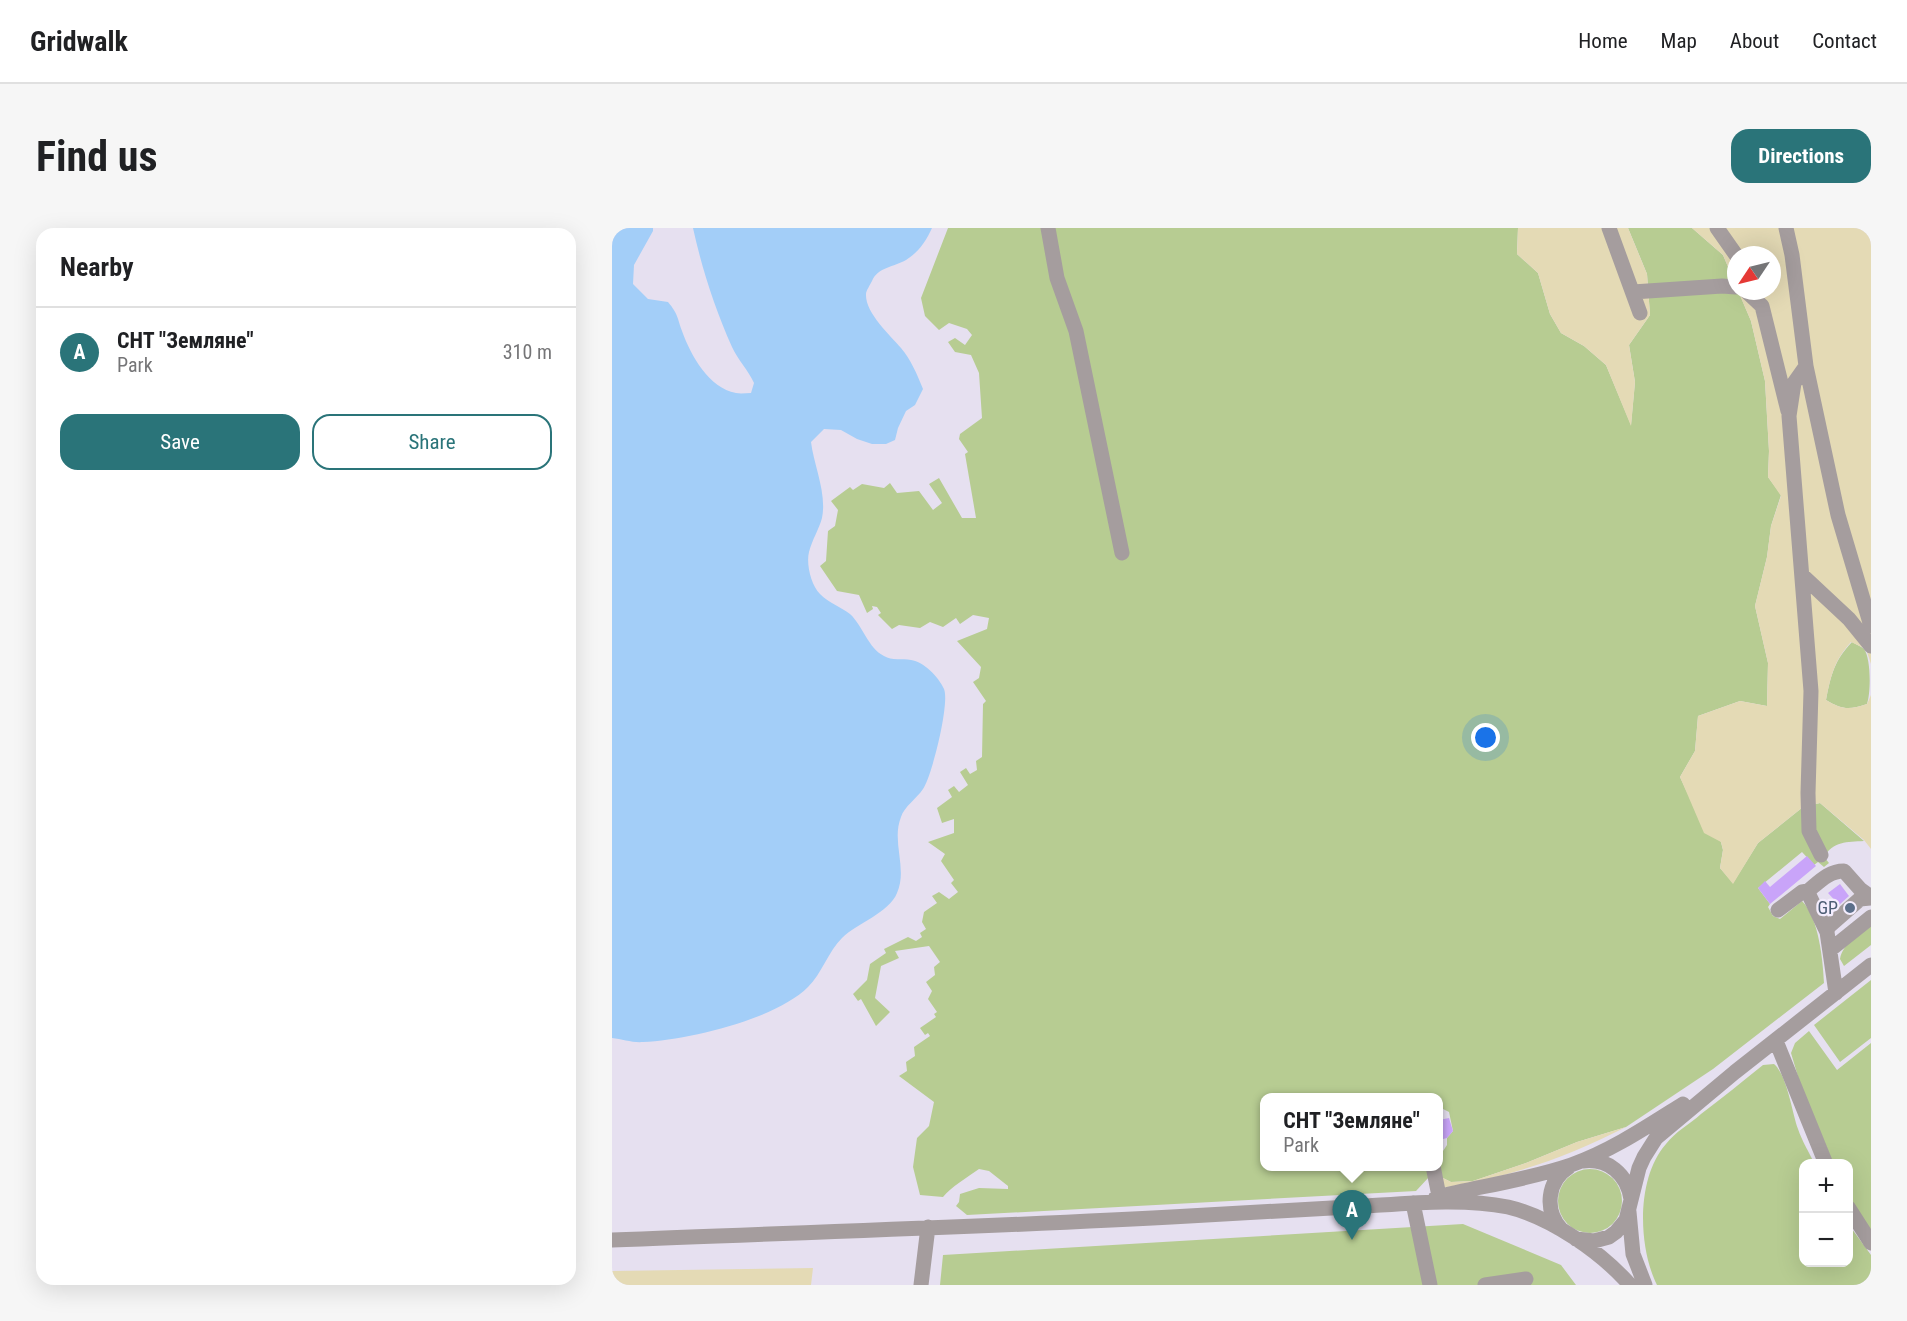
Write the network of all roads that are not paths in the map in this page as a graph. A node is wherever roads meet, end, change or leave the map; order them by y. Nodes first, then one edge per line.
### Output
1 (1048, 228) edge
2 (1609, 228) edge
3 (1717, 228) edge
4 (1786, 228) edge
5 (1730, 246) edge
6 (1727, 286) edge
7 (1632, 292) junction
8 (1756, 300) edge
9 (1640, 313) dead end
10 (1806, 366) junction
11 (1789, 416) junction
12 (1122, 553) dead end
13 (1803, 576) junction
14 (1871, 626) edge
15 (1871, 646) edge
16 (1821, 855) dead end
17 (1808, 891) junction
18 (1871, 897) edge
19 (1778, 910) dead end
20 (1871, 917) edge
21 (1827, 932) junction
22 (1830, 950) junction
23 (1871, 965) edge
24 (1836, 993) junction
25 (1776, 1041) junction
26 (1735, 1072) junction
27 (1824, 1159) edge
28 (1574, 1164) junction
29 (1434, 1171) edge
30 (1439, 1196) junction
31 (1413, 1203) junction
32 (1630, 1209) junction
33 (1852, 1213) edge
34 (928, 1227) junction
35 (1567, 1234) junction
36 (612, 1240) edge
37 (1871, 1243) edge
38 (1526, 1279) dead end
39 (919, 1283) edge
40 (1430, 1285) edge
41 (1485, 1285) edge
42 (1630, 1285) edge
43 (1645, 1285) edge

1 - 12 street
2 - 7 street
3 - 5 street
4 - 10 street
6 - 7 street
7 - 9 street
8 - 11 street
10 - 11 street
10 - 14 street
11 - 13 street
13 - 15 street
13 - 16 street
17 - 18 street
17 - 19 street
17 - 21 street
18 - 21 street
20 - 22 street
21 - 22 street
22 - 24 street
23 - 24 street
24 - 25 street
25 - 26 street
25 - 27 street
26 - 28 street
26 - 32 street
28 - 30 street
28 - 32 street
28 - 35 street
29 - 30 street
30 - 31 street
31 - 34 street
31 - 35 street
31 - 40 street
32 - 35 street
32 - 43 street
33 - 37 street
34 - 36 street
34 - 39 street
35 - 42 street
38 - 41 street

